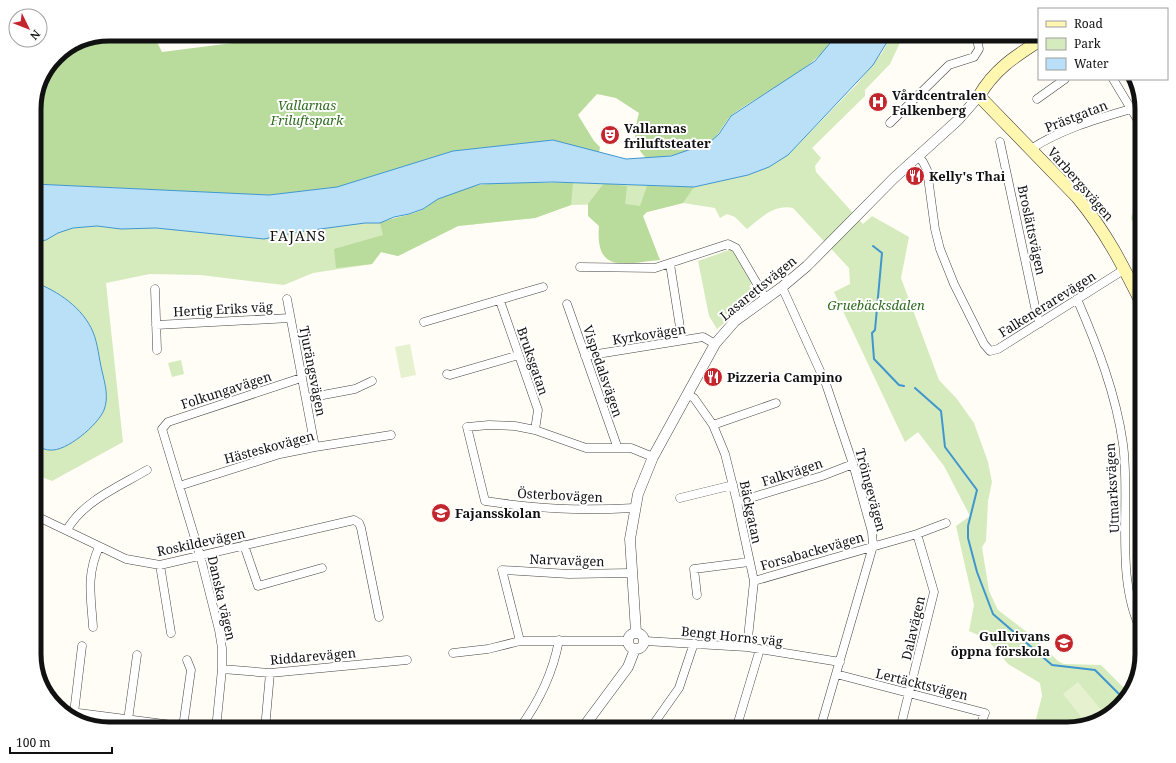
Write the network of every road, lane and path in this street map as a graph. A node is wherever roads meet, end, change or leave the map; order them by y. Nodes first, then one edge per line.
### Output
1 (977, 41) edge
2 (1038, 42) edge
3 (1064, 80) edge
4 (1114, 80) edge
5 (979, 96) junction
6 (1037, 99) dead end
7 (1131, 109) junction
8 (1135, 116) edge
9 (890, 123) dead end
10 (1000, 142) dead end
11 (1031, 149) junction
12 (918, 156) junction
13 (670, 264) junction
14 (580, 267) dead end
15 (1125, 269) junction
16 (543, 287) dead end
17 (782, 287) junction
18 (155, 289) dead end
19 (1135, 290) edge
20 (766, 299) junction
21 (1077, 299) junction
22 (287, 300) dead end
23 (500, 301) junction
24 (566, 304) dead end
25 (290, 318) junction
26 (424, 322) dead end
27 (1040, 323) junction
28 (156, 324) junction
29 (682, 340) junction
30 (715, 344) junction
31 (157, 350) dead end
32 (519, 355) junction
33 (585, 356) junction
34 (447, 374) dead end
35 (301, 378) junction
36 (372, 381) dead end
37 (688, 395) junction
38 (306, 398) junction
39 (776, 403) dead end
40 (713, 425) junction
41 (162, 429) joint
42 (535, 430) junction
43 (391, 435) dead end
44 (617, 446) junction
45 (315, 447) junction
46 (653, 456) junction
47 (853, 464) junction
48 (147, 470) dead end
49 (732, 485) junction
50 (179, 486) junction
51 (680, 498) dead end
52 (737, 502) junction
53 (634, 508) junction
54 (41, 518) edge
55 (946, 523) dead end
56 (67, 530) junction
57 (917, 534) junction
58 (244, 545) junction
59 (873, 546) junction
60 (99, 547) junction
61 (200, 555) junction
62 (749, 562) junction
63 (160, 565) junction
64 (322, 568) dead end
65 (631, 574) junction
66 (754, 581) junction
67 (697, 595) dead end
68 (1135, 615) edge
69 (379, 618) dead end
70 (93, 627) dead end
71 (636, 632) junction
72 (171, 633) dead end
73 (520, 640) junction
74 (559, 640) junction
75 (628, 640) junction
76 (645, 641) junction
77 (694, 643) junction
78 (82, 646) dead end
79 (747, 647) junction
80 (634, 649) junction
81 (760, 649) junction
82 (453, 653) dead end
83 (137, 654) dead end
84 (187, 660) dead end
85 (407, 660) dead end
86 (840, 662) junction
87 (222, 669) junction
88 (270, 673) junction
89 (836, 674) junction
90 (910, 693) junction
91 (74, 713) edge
92 (75, 713) edge
93 (128, 720) junction
94 (144, 722) edge
95 (184, 722) edge
96 (217, 722) edge
97 (266, 722) edge
98 (525, 722) edge
99 (587, 722) edge
100 (655, 722) edge
101 (738, 722) edge
102 (822, 722) edge
103 (902, 722) edge
104 (981, 722) edge

1 - 9 street
2 - 5 main road, Lasarettsvägen
3 - 6 street
4 - 7 street
5 - 11 main road, Varbergsvägen
5 - 12 street, Lasarettsvägen
7 - 8 street
7 - 11 street, Prästgatan
10 - 27 street, Broslättsvägen
11 - 15 main road, Varbergsvägen
12 - 17 street, Lasarettsvägen
12 - 27 street, Falkenerarevägen
13 - 14 street
13 - 20 street
13 - 29 street
15 - 19 main road, Varbergsvägen
15 - 21 street, Falkenerarevägen
16 - 23 street
17 - 20 street, Lasarettsvägen
17 - 47 street, Tröingevägen
18 - 28 street, Hertig Eriks väg
20 - 30 street, Lasarettsvägen
21 - 27 street, Falkenerarevägen
21 - 68 street, Utmarksvägen
22 - 25 street, Tjurängsvägen
23 - 26 street
23 - 32 street, Bruksgatan
24 - 33 street, Vispedalsvägen
25 - 28 street, Hertig Eriks väg
25 - 35 street, Tjurängsvägen
28 - 31 street, Hertig Eriks väg
29 - 30 street, Kyrkovägen
29 - 33 street, Kyrkovägen
30 - 37 street, Lasarettsvägen
32 - 34 street
32 - 42 street, Bruksgatan
33 - 44 street, Vispedalsvägen
35 - 38 street, Tjurängsvägen
35 - 41 street, Folkungavägen
36 - 38 street
37 - 40 street, Bäckgatan
37 - 46 street, Lasarettsvägen
38 - 45 street, Tjurängsvägen
39 - 40 street
40 - 49 street, Bäckgatan
41 - 50 street, Danska vägen
42 - 44 street
42 - 53 street, Österbovägen
43 - 45 street, Hästeskovägen
44 - 46 street
45 - 50 street, Hästeskovägen
46 - 53 street, Lasarettsvägen
47 - 52 street, Falkvägen
47 - 59 street, Tröingevägen
48 - 56 street
49 - 51 street
49 - 52 street, Bäckgatan
50 - 61 street, Danska vägen
52 - 62 street, Bäckgatan
53 - 65 street, Lasarettsvägen
54 - 56 street, Roskildevägen
55 - 57 street, Forsabackevägen
56 - 60 street, Roskildevägen
57 - 59 street, Forsabackevägen
57 - 90 street, Dalavägen
58 - 61 street, Roskildevägen
58 - 64 street
58 - 69 street, Roskildevägen
59 - 66 street, Forsabackevägen
59 - 86 street, Tröingevägen
60 - 63 street, Roskildevägen
60 - 70 street
61 - 63 street, Roskildevägen
61 - 87 street, Danska vägen
62 - 66 street, Bäckgatan
62 - 67 street
63 - 72 street
65 - 71 street, Lasarettsvägen
65 - 73 street, Narvavägen
66 - 79 street, Bäckgatan
71 - 75 street
71 - 76 street
73 - 74 street
73 - 82 street
74 - 75 street
74 - 98 street
75 - 80 street
76 - 77 street, Bengt Horns väg
76 - 80 street
77 - 79 street, Bengt Horns väg
77 - 100 street
78 - 91 street
79 - 81 street, Bengt Horns väg
80 - 99 street
81 - 86 street, Bengt Horns väg
81 - 101 street
83 - 93 street
84 - 95 street
85 - 88 street, Riddarevägen
86 - 89 street, Tröingevägen
87 - 88 street, Riddarevägen
87 - 96 street, Danska vägen
88 - 97 street
89 - 90 street, Lertäcktsvägen
89 - 102 street, Tröingevägen
90 - 103 street, Dalavägen
90 - 104 street, Lertäcktsvägen
92 - 93 street
93 - 94 street

